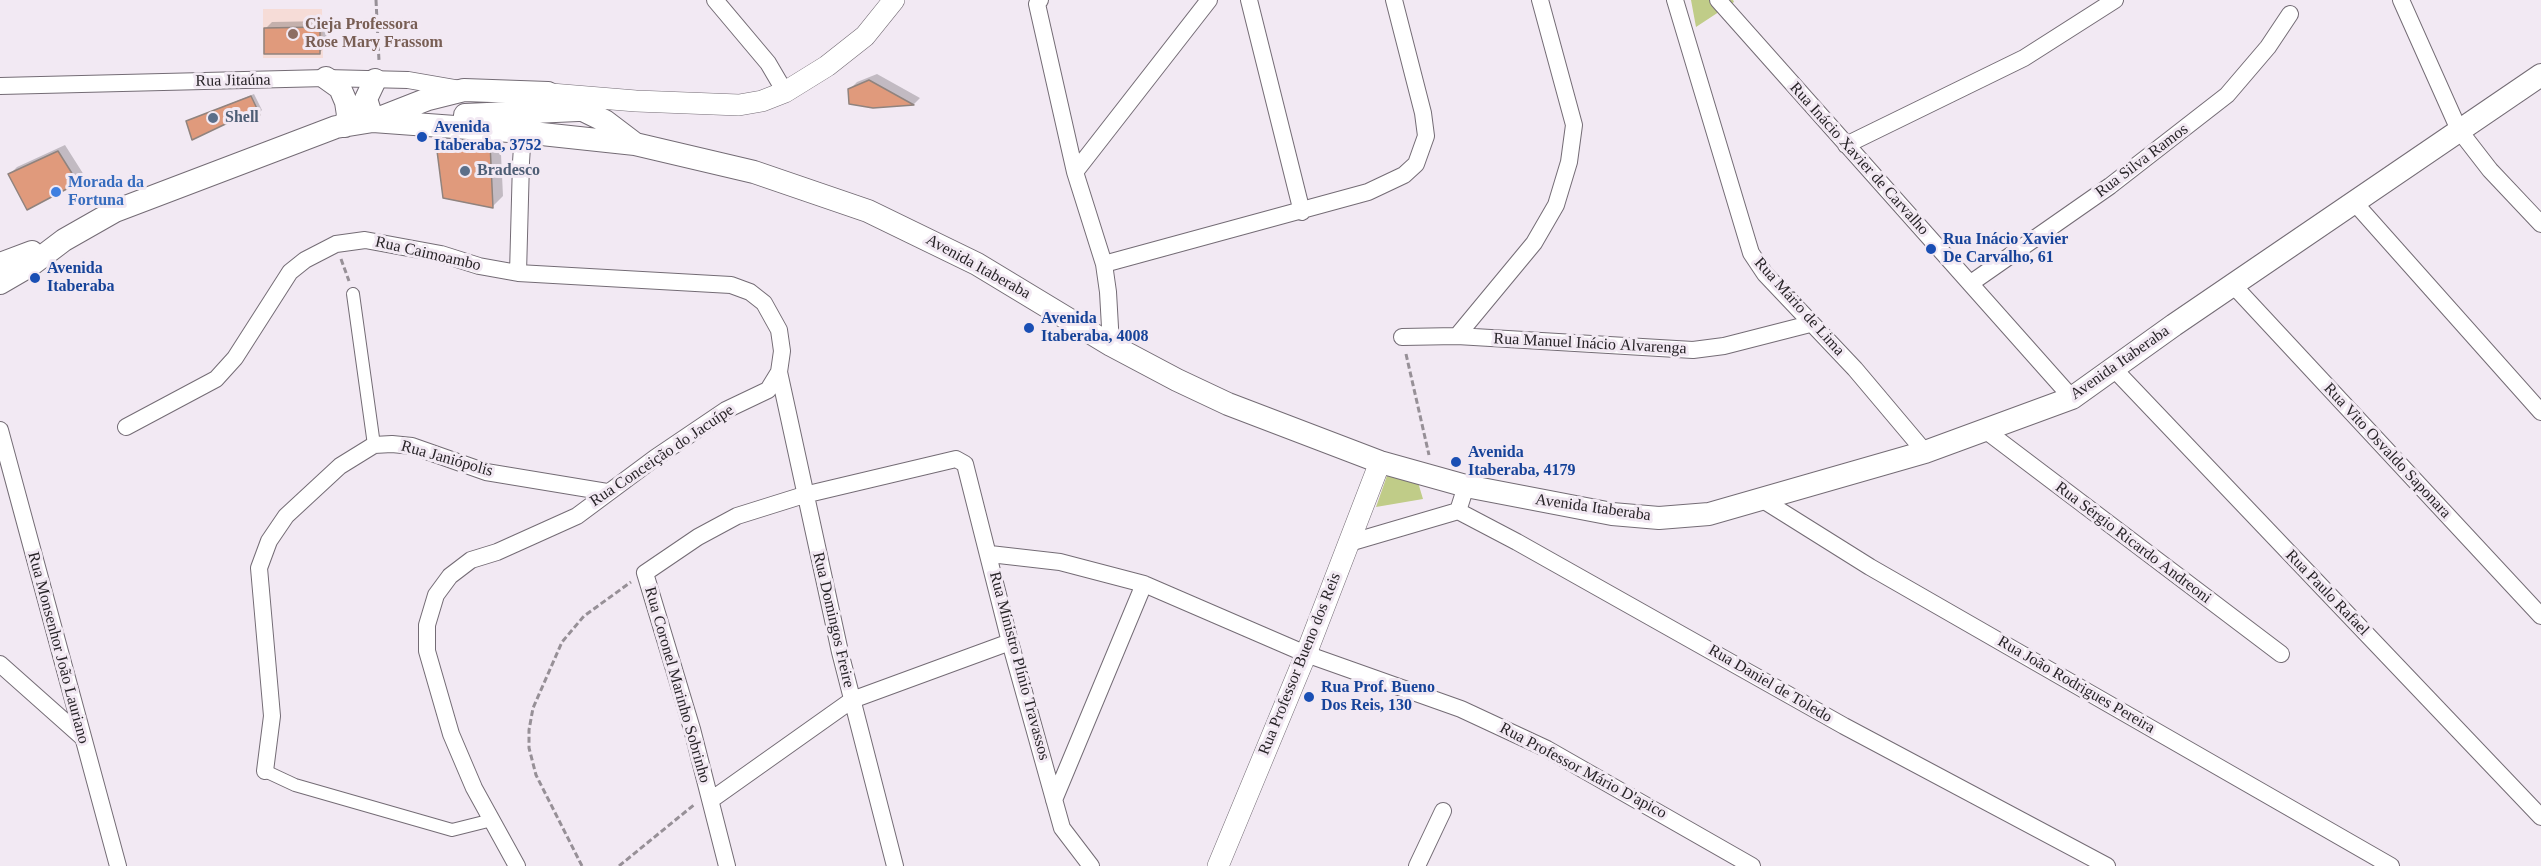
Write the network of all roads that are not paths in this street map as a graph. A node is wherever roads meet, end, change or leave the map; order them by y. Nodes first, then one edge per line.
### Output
1 (716, 0) edge
2 (1040, 0) edge
3 (1209, 0) edge
4 (1249, 0) edge
5 (1394, 0) edge
6 (1540, 0) edge
7 (1675, 0) edge
8 (1718, 0) edge
9 (2115, 0) edge
10 (2402, 0) edge
11 (889, 3) edge
12 (2290, 14) dead end
13 (2541, 75) edge
14 (326, 78) junction
15 (377, 80) junction
16 (0, 86) edge
17 (17, 86) junction
18 (464, 90) junction
19 (785, 92) junction
20 (548, 93) junction
21 (0, 96) edge
22 (636, 101) junction
23 (583, 110) junction
24 (373, 121) junction
25 (526, 122) junction
26 (345, 126) junction
27 (2459, 130) junction
28 (635, 144) junction
29 (1846, 145) junction
30 (1075, 172) junction
31 (2354, 202) junction
32 (1302, 212) junction
33 (2541, 224) edge
34 (64, 240) junction
35 (0, 264) edge
36 (1104, 264) junction
37 (518, 273) junction
38 (0, 283) edge
39 (1971, 283) junction
40 (2234, 286) junction
41 (353, 294) road end
42 (1810, 324) junction
43 (1457, 336) junction
44 (1402, 337) road end
45 (1111, 345) junction
46 (2114, 369) junction
47 (779, 372) junction
48 (2072, 398) junction
49 (2541, 412) edge
50 (126, 427) dead end
51 (0, 430) edge
52 (1985, 430) junction
53 (374, 445) junction
54 (1925, 452) junction
55 (961, 460) joint
56 (1380, 462) junction
57 (6, 476) edge
58 (1466, 486) junction
59 (607, 492) junction
60 (804, 495) junction
61 (1763, 500) junction
62 (1458, 511) junction
63 (1349, 543) junction
64 (990, 554) junction
65 (1144, 584) junction
66 (2541, 616) edge
67 (1010, 642) junction
68 (1306, 654) junction
69 (2281, 654) dead end
70 (0, 664) edge
71 (852, 700) junction
72 (81, 736) junction
73 (265, 771) joint
74 (710, 797) junction
75 (1054, 800) junction
76 (1443, 811) dead end
77 (2541, 817) edge
78 (492, 820) junction
79 (118, 866) edge
80 (517, 866) edge
81 (727, 866) edge
82 (895, 866) edge
83 (1091, 866) edge
84 (1218, 866) edge
85 (1417, 866) edge
86 (1752, 866) edge
87 (2107, 866) edge
88 (2391, 866) edge

1 - 19 street
2 - 30 street
3 - 30 street
4 - 32 street
5 - 32 street
6 - 43 street
7 - 42 street, Rua Mário de Lima
8 - 29 street, Rua Inácio Xavier de Carvalho
9 - 29 street
10 - 27 street
11 - 19 street
12 - 39 street, Rua Silva Ramos
13 - 27 main road, Avenida Itaberaba
14 - 15 street, Rua Jitaúna
14 - 17 street, Rua Jitaúna
14 - 26 main road
15 - 18 street, Rua Jitaúna
15 - 24 main road
16 - 17 street, Rua Jitaúna
17 - 21 street
18 - 20 main road, Avenida Itaberaba
18 - 24 main road, Avenida Itaberaba
19 - 22 street
20 - 22 street
20 - 23 main road, Avenida Itaberaba
22 - 23 street
23 - 25 main road
23 - 28 main road, Avenida Itaberaba
24 - 25 main road, Avenida Itaberaba
24 - 26 main road, Avenida Itaberaba
25 - 28 main road, Avenida Itaberaba
25 - 37 street
26 - 34 main road, Avenida Itaberaba
27 - 31 main road, Avenida Itaberaba
27 - 33 street
28 - 45 main road, Avenida Itaberaba
29 - 39 street, Rua Inácio Xavier de Carvalho
30 - 36 street
31 - 40 main road, Avenida Itaberaba
31 - 49 street
32 - 36 street
34 - 35 main road
34 - 38 main road, Avenida Itaberaba
36 - 45 street
37 - 47 street
37 - 50 street, Rua Caimoambo
39 - 48 street, Rua Inácio Xavier de Carvalho
40 - 46 main road, Avenida Itaberaba
40 - 66 street, Rua Vito Osvaldo Saponara
41 - 53 street
42 - 43 street, Rua Manuel Inácio Alvarenga
42 - 54 street, Rua Mário de Lima
43 - 44 street, Rua Manuel Inácio Alvarenga
45 - 56 main road, Avenida Itaberaba
46 - 48 main road, Avenida Itaberaba
46 - 77 street, Rua Paulo Rafael
47 - 59 street, Rua Conceição do Jacuípe
47 - 60 street, Rua Domingos Freire
48 - 52 main road, Avenida Itaberaba
51 - 57 street, Rua Monsenhor João Lauriano
52 - 54 main road, Avenida Itaberaba
52 - 69 street, Rua Sérgio Ricardo Andreoni
53 - 59 street, Rua Janiópolis
53 - 73 street
54 - 61 main road, Avenida Itaberaba
55 - 60 street, Rua Coronel Marinho Sobrinho
55 - 64 street, Rua Ministro Plínio Travassos
56 - 58 main road, Avenida Itaberaba
56 - 63 street, Rua Professor Bueno dos Reis
57 - 72 street, Rua Monsenhor João Lauriano
58 - 61 main road, Avenida Itaberaba
58 - 62 street
59 - 78 street, Rua Conceição do Jacuípe
60 - 71 street, Rua Domingos Freire
60 - 74 street, Rua Coronel Marinho Sobrinho
61 - 88 street, Rua João Rodrigues Pereira
62 - 63 street
62 - 87 street, Rua Daniel de Toledo
63 - 68 street, Rua Professor Bueno dos Reis
64 - 65 street, Rua Professor Mário D'apico
64 - 67 street, Rua Ministro Plínio Travassos
65 - 68 street, Rua Professor Mário D'apico
65 - 75 street
67 - 71 street
67 - 75 street, Rua Ministro Plínio Travassos
68 - 84 street, Rua Professor Bueno dos Reis
68 - 86 street, Rua Professor Mário D'apico
70 - 72 street
71 - 74 street
71 - 82 street, Rua Domingos Freire
72 - 79 street, Rua Monsenhor João Lauriano
73 - 78 street
74 - 81 street, Rua Coronel Marinho Sobrinho
75 - 83 street, Rua Ministro Plínio Travassos
76 - 85 street
78 - 80 street, Rua Conceição do Jacuípe

